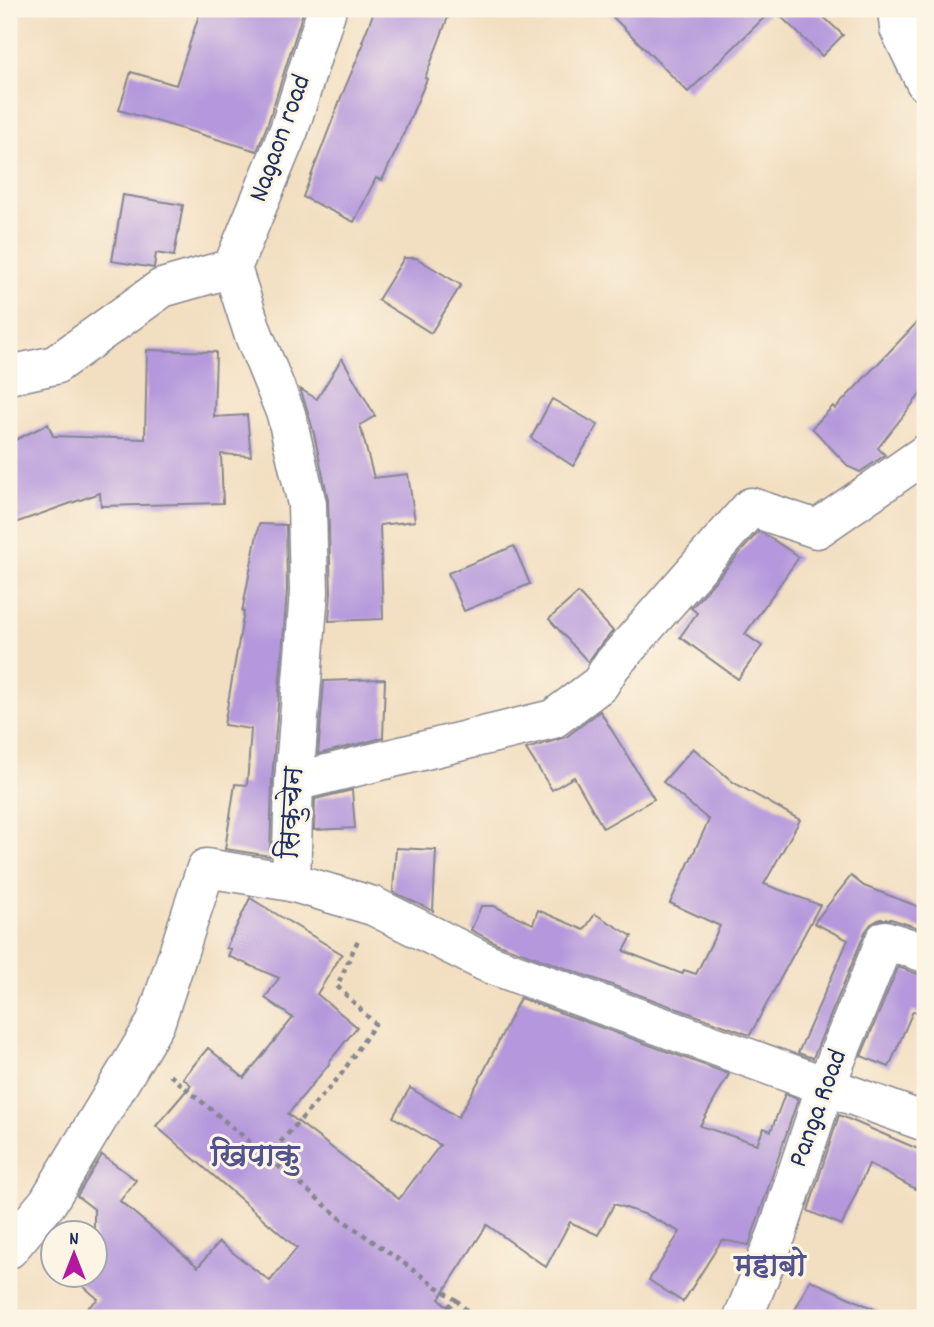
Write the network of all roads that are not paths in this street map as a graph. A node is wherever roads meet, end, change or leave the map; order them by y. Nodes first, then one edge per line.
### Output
1 (327, 9) edge
2 (897, 9) edge
3 (925, 82) edge
4 (232, 268) junction
5 (9, 375) edge
6 (925, 454) edge
7 (294, 782) junction
8 (291, 882) junction
9 (925, 953) edge
10 (826, 1085) junction
11 (925, 1122) edge
12 (9, 1249) edge
13 (743, 1318) edge

1 - 4 street, Nagaon road
2 - 3 street
4 - 5 street
4 - 7 street, सिकुचेन
6 - 7 street
7 - 8 street, सिकुचेन
8 - 10 street, सिकुचेन
8 - 12 street
9 - 10 street, Panga Road
10 - 11 street, सिकुचेन
10 - 13 street, Panga Road

